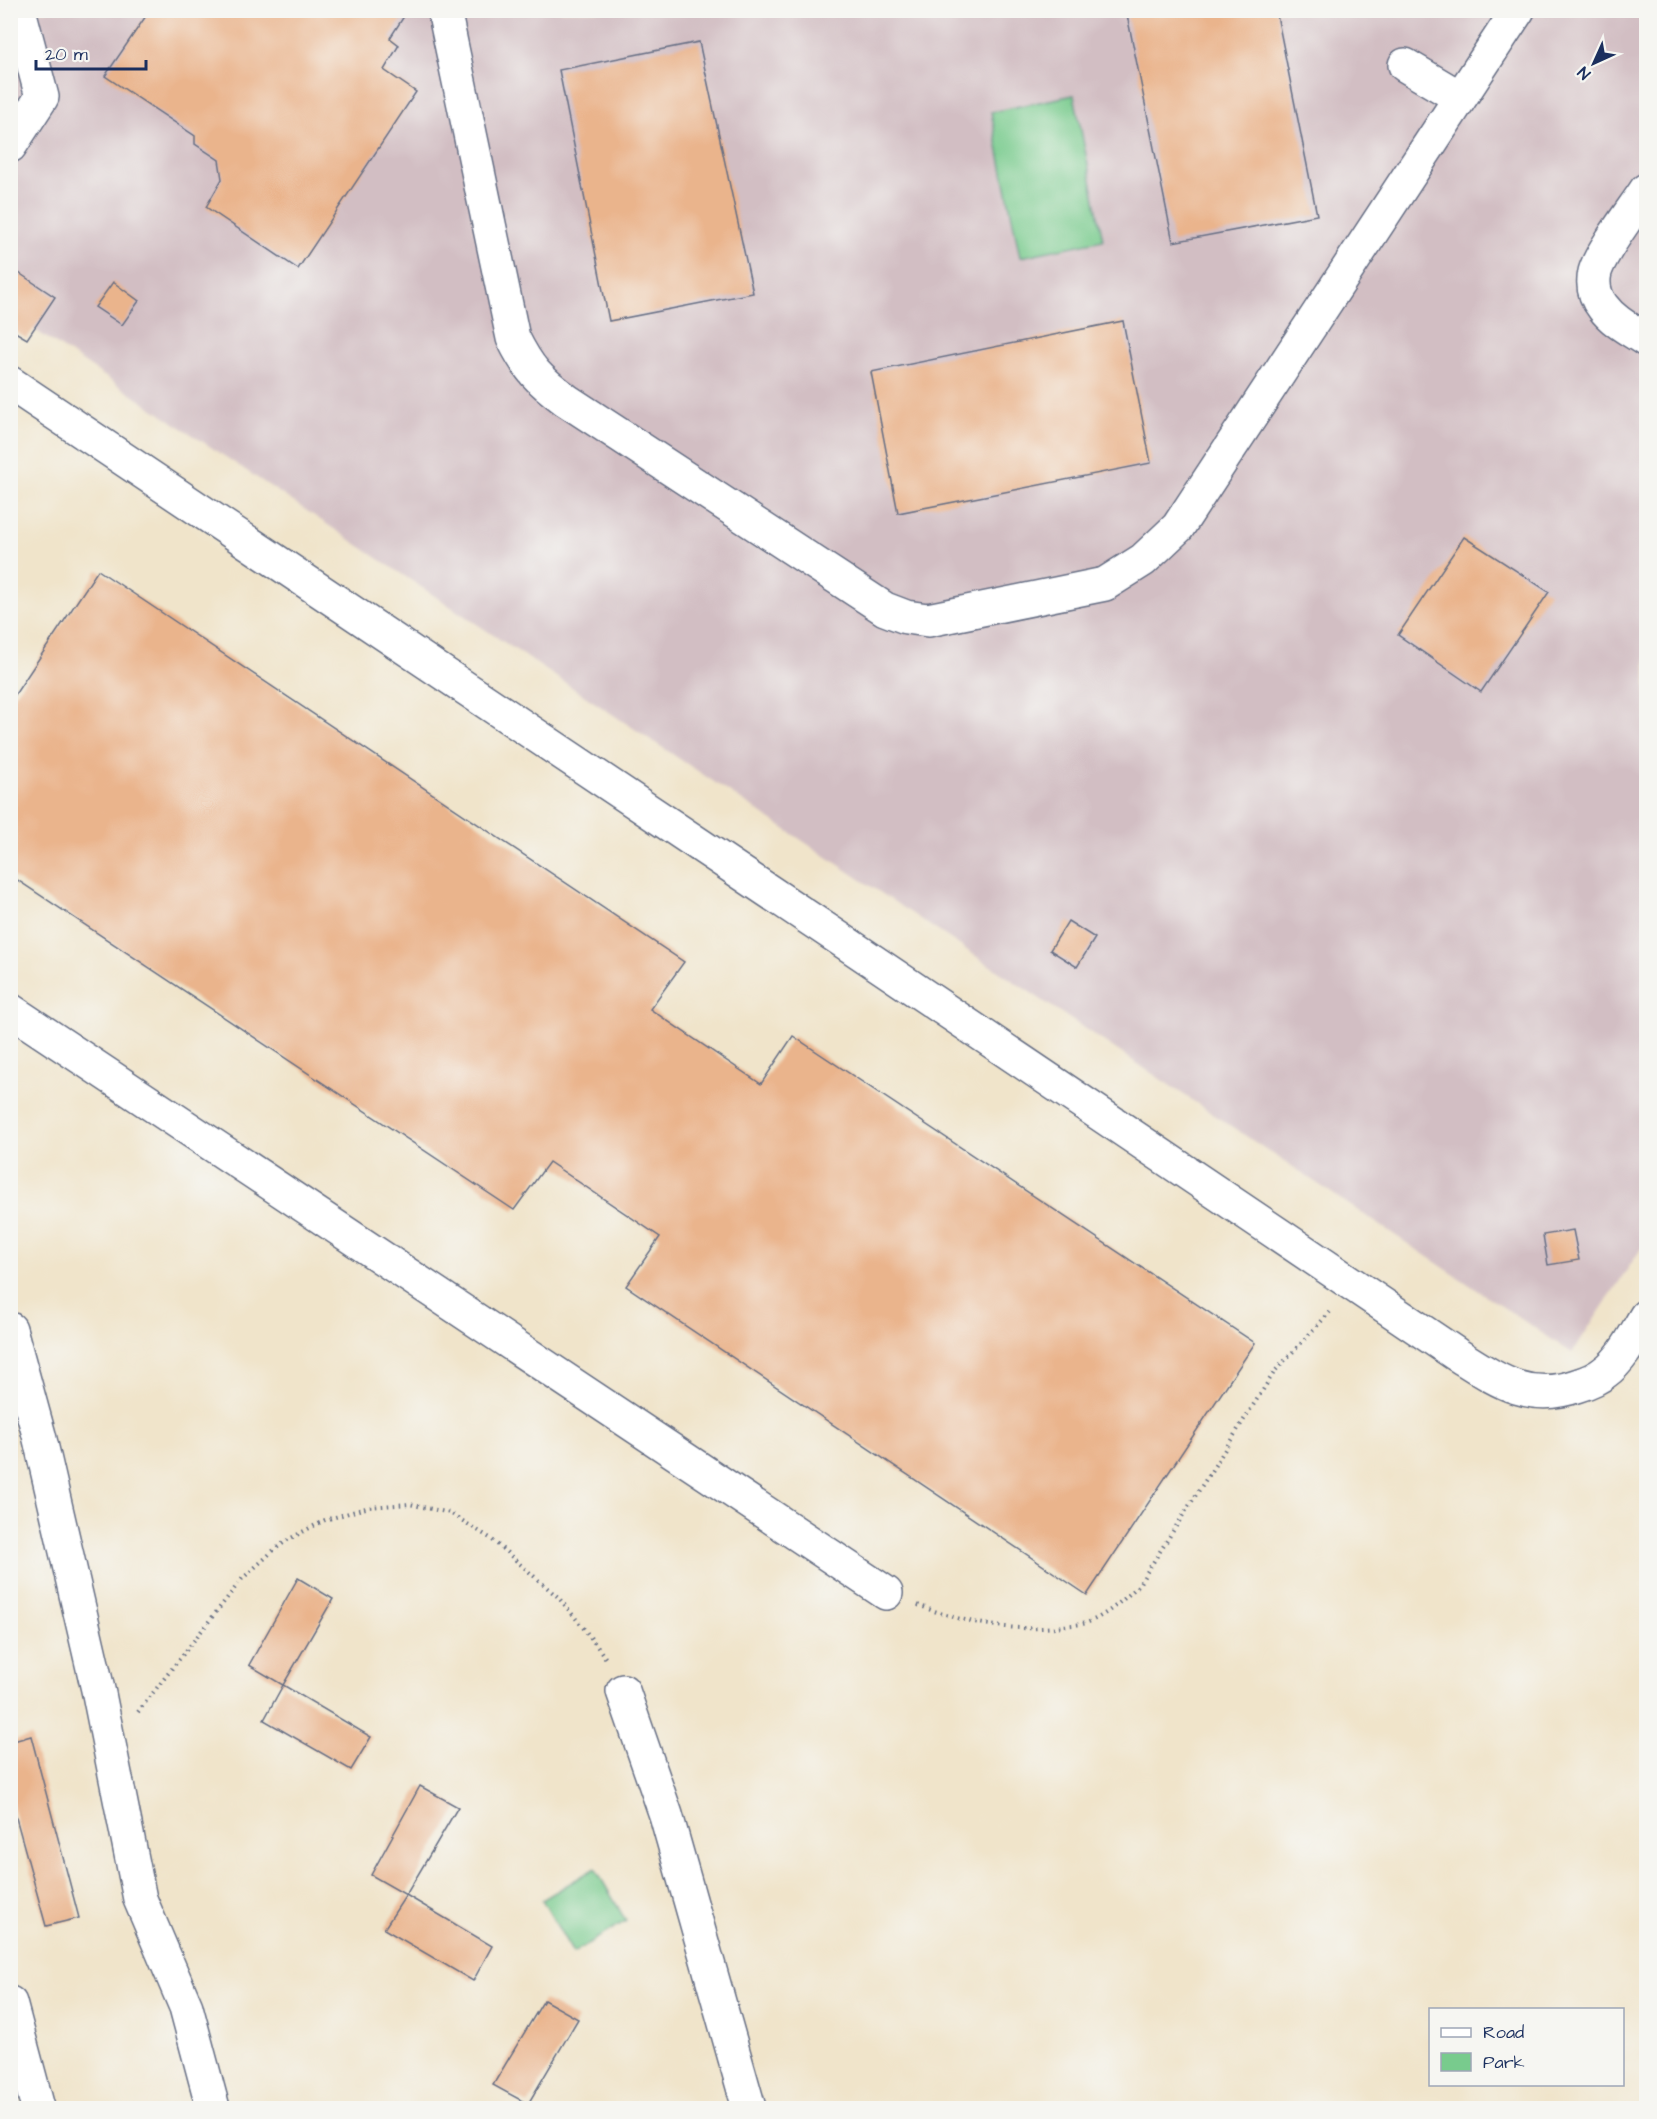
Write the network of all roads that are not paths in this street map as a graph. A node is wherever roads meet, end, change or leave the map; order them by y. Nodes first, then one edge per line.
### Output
1 (19, 10) edge
2 (444, 10) edge
3 (1518, 10) edge
4 (1405, 65) dead end
5 (1459, 97) junction
6 (10, 146) edge
7 (1647, 190) edge
8 (1647, 340) edge
9 (10, 383) edge
10 (10, 1010) edge
11 (1647, 1317) edge
12 (10, 1329) edge
13 (886, 1593) road end
14 (623, 1691) road end
15 (10, 2003) edge
16 (38, 2109) edge
17 (213, 2109) edge
18 (749, 2109) edge

1 - 6 lane
2 - 5 lane
3 - 5 lane
4 - 5 lane
7 - 8 lane
9 - 11 lane
10 - 13 lane
12 - 17 lane
14 - 18 lane
15 - 16 lane

